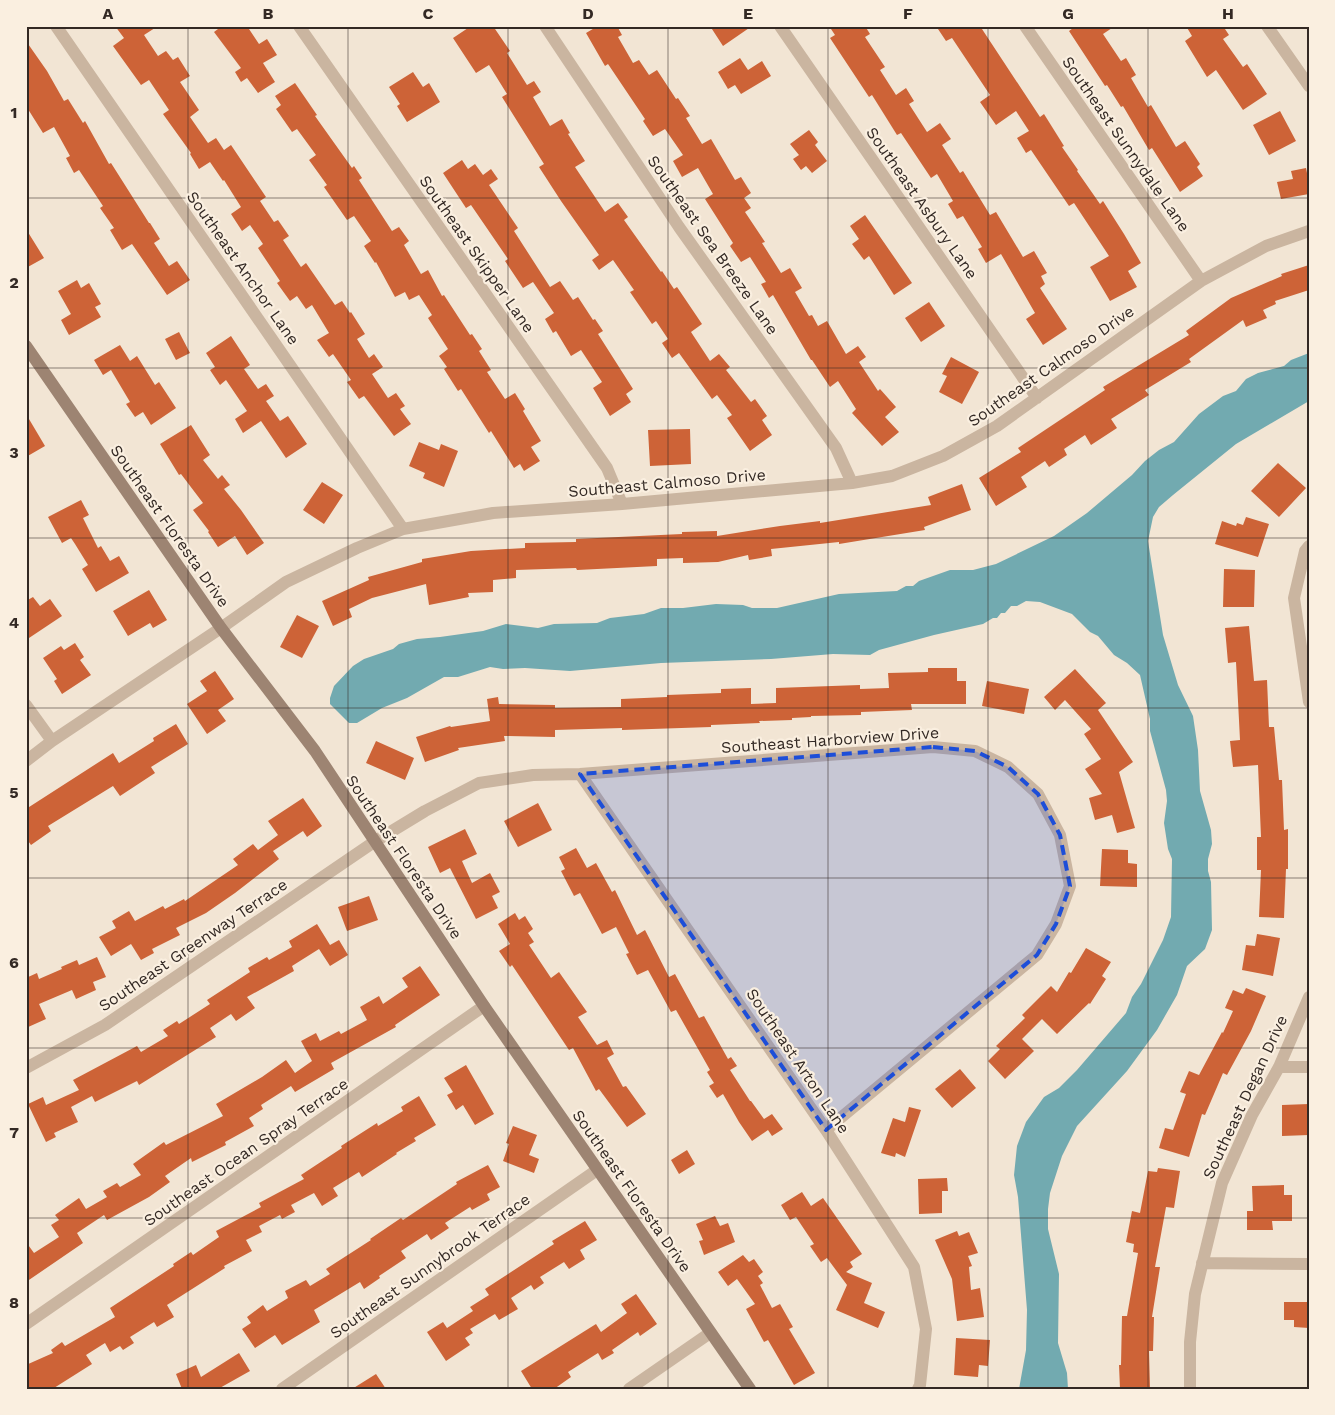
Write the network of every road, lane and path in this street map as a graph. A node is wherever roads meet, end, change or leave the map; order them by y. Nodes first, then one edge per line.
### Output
1 (56, 26) edge
2 (299, 26) edge
3 (545, 26) edge
4 (780, 26) edge
5 (1025, 26) edge
6 (1267, 26) edge
7 (1309, 86) edge
8 (1309, 231) edge
9 (1201, 281) junction
10 (26, 346) edge
11 (1037, 398) junction
12 (852, 483) junction
13 (622, 504) junction
14 (403, 529) junction
15 (1309, 546) edge
16 (221, 628) junction
17 (1307, 671) edge
18 (1309, 702) edge
19 (26, 705) edge
20 (52, 741) junction
21 (26, 761) edge
22 (580, 774) junction
23 (374, 842) junction
24 (1309, 997) edge
25 (484, 1006) junction
26 (1279, 1067) junction
27 (1309, 1067) edge
28 (26, 1068) edge
29 (826, 1130) junction
30 (597, 1170) junction
31 (1202, 1263) junction
32 (1309, 1264) edge
33 (26, 1324) edge
34 (710, 1333) junction
35 (282, 1389) edge
36 (629, 1389) edge
37 (750, 1389) edge
38 (918, 1389) edge
39 (1190, 1389) edge

1 - 14 street, Southeast Anchor Lane
2 - 13 street, Southeast Skipper Lane
3 - 12 street, Southeast Sea Breeze Lane
4 - 11 street, Southeast Asbury Lane
5 - 9 street, Southeast Sunnydale Lane
6 - 7 street
8 - 9 street, Southeast Calmoso Drive
9 - 11 street, Southeast Calmoso Drive
10 - 16 street, Southeast Floresta Drive
11 - 12 street, Southeast Calmoso Drive
12 - 13 street, Southeast Calmoso Drive
13 - 14 street, Southeast Calmoso Drive
14 - 16 street, Southeast Calmoso Drive
15 - 17 street
16 - 20 street, Southeast Calmoso Drive
16 - 23 street, Southeast Floresta Drive
17 - 18 street
19 - 20 street
20 - 21 street, Southeast Calmoso Drive
22 - 23 street, Southeast Harborview Drive
22 - 29 street, Southeast Arton Lane
22 - 29 street, Southeast Harborview Drive
23 - 25 street, Southeast Floresta Drive
23 - 28 street, Southeast Greenway Terrace
24 - 26 street, Southeast Degan Drive
25 - 30 street, Southeast Floresta Drive
25 - 33 street, Southeast Ocean Spray Terrace
26 - 27 street
26 - 31 street, Southeast Degan Drive
29 - 38 street, Southeast Arton Lane
30 - 34 street, Southeast Floresta Drive
30 - 35 street, Southeast Sunnybrook Terrace
31 - 32 street
31 - 39 street, Southeast Degan Drive
34 - 36 street
34 - 37 street, Southeast Floresta Drive

